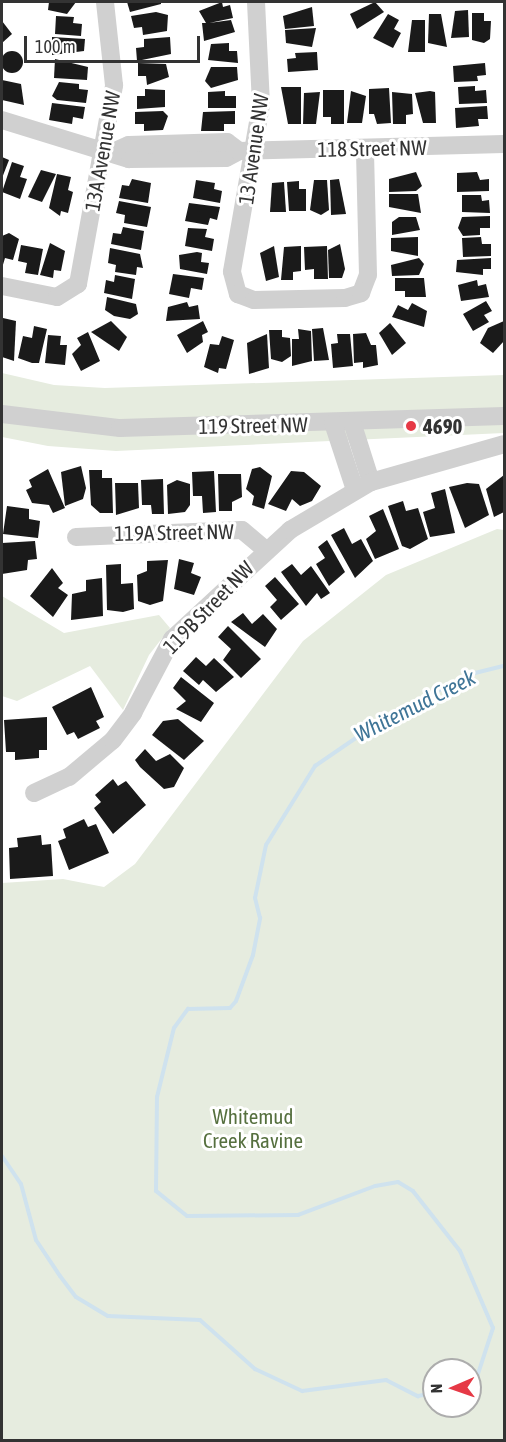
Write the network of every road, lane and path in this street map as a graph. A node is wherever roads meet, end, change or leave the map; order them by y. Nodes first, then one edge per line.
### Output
1 (105, 2) edge
2 (256, 2) edge
3 (2, 120) edge
4 (504, 144) edge
5 (365, 148) junction
6 (247, 150) junction
7 (108, 151) junction
8 (2, 286) edge
9 (2, 414) edge
10 (504, 416) edge
11 (352, 422) junction
12 (333, 423) junction
13 (504, 444) edge
14 (363, 486) junction
15 (76, 537) dead end
16 (266, 549) junction
17 (34, 793) dead end

1 - 7 street, 13A Avenue NW
2 - 6 street, 13 Avenue NW
3 - 7 street, 118 Street NW
4 - 5 street, 118 Street NW
5 - 6 street, 118 Street NW
5 - 6 street, 13 Avenue NW
6 - 7 street, 118 Street NW
7 - 8 street, 13A Avenue NW
9 - 12 street, 119 Street NW
10 - 11 street, 119 Street NW
11 - 12 street, 119 Street NW
11 - 14 street
12 - 14 street
13 - 14 street
14 - 16 street
15 - 16 street, 119A Street NW
16 - 17 street, 119B Street NW

